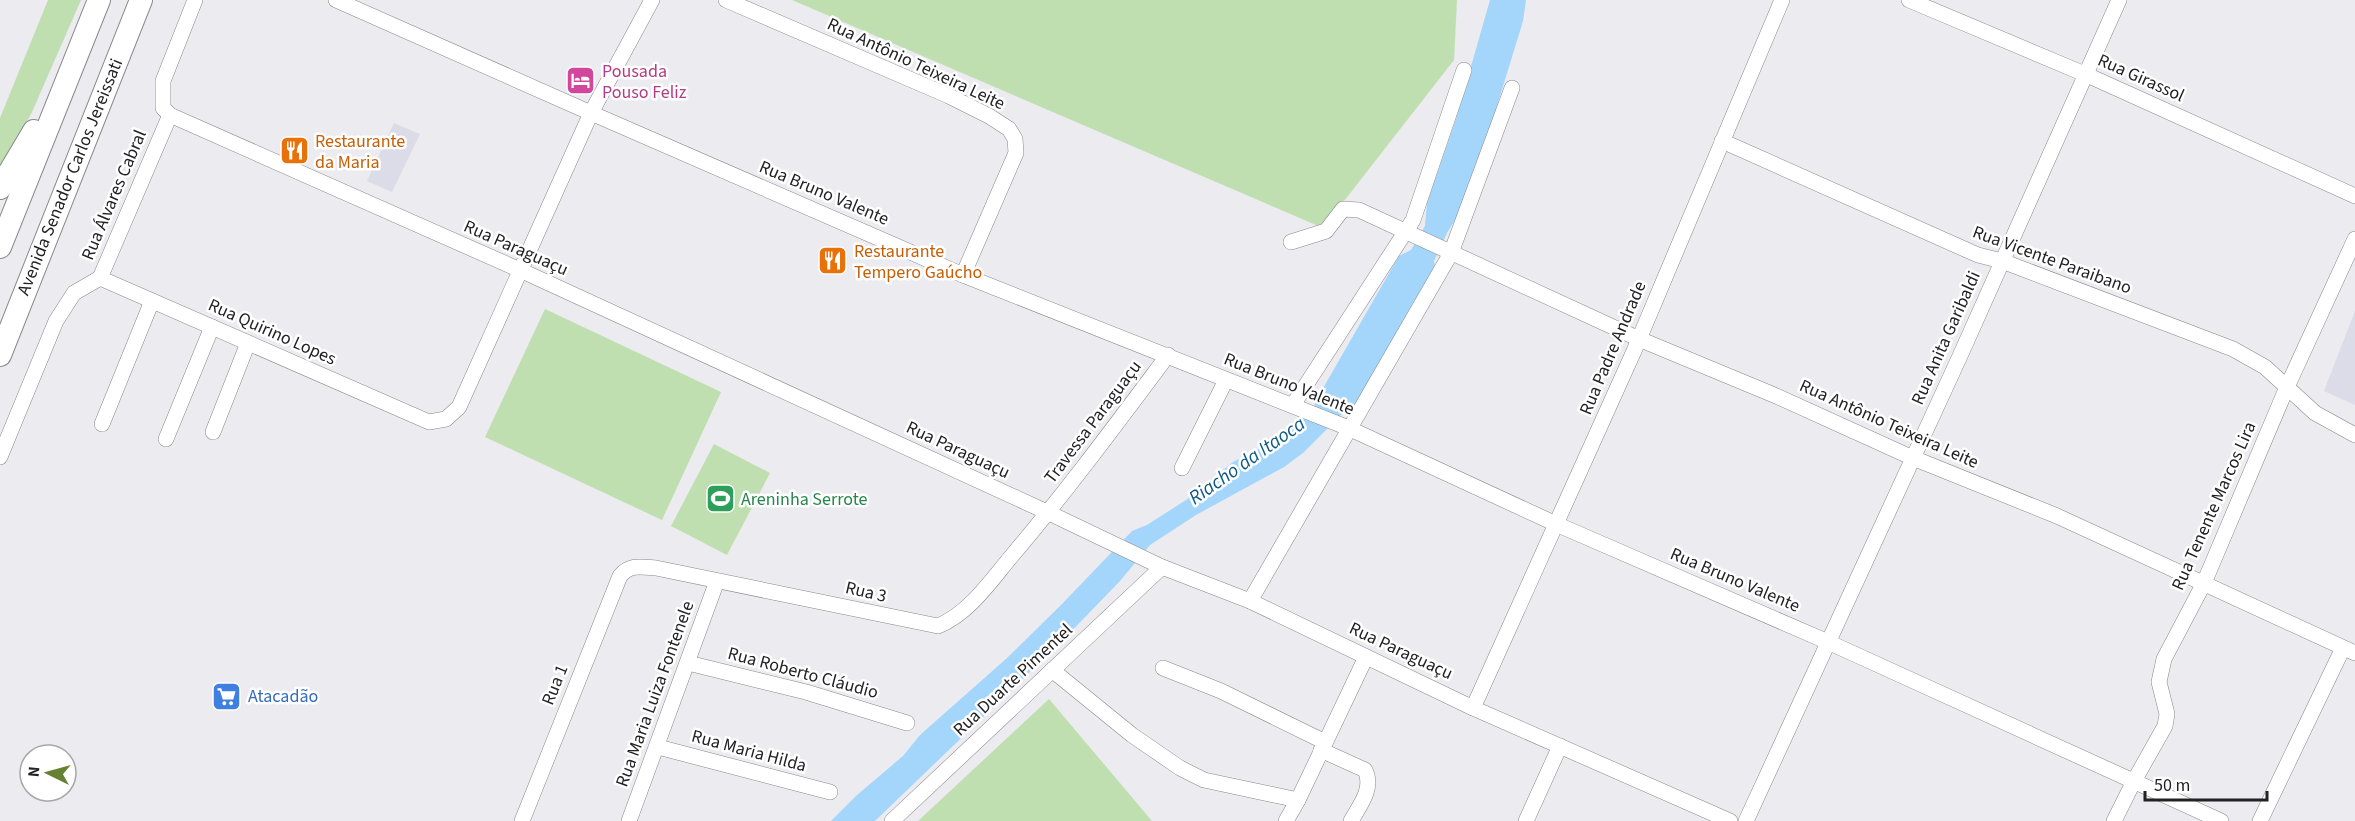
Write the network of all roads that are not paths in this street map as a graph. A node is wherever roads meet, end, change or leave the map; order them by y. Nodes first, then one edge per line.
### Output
1 (99, 0) edge
2 (141, 0) edge
3 (195, 0) edge
4 (336, 0) edge
5 (652, 0) edge
6 (726, 0) edge
7 (1782, 0) edge
8 (1909, 0) edge
9 (2119, 0) edge
10 (1464, 70) dead end
11 (2087, 75) junction
12 (68, 76) junction
13 (1512, 88) dead end
14 (591, 114) junction
15 (170, 115) junction
16 (1722, 141) junction
17 (0, 188) edge
18 (2355, 196) edge
19 (1409, 235) junction
20 (2355, 239) edge
21 (1291, 242) dead end
22 (0, 247) edge
23 (1447, 251) junction
24 (2002, 261) junction
25 (520, 270) junction
26 (963, 275) junction
27 (100, 278) junction
28 (152, 301) junction
29 (212, 327) junction
30 (1639, 339) junction
31 (248, 343) junction
32 (0, 355) edge
33 (1168, 355) junction
34 (1226, 380) junction
35 (2287, 387) junction
36 (1297, 407) junction
37 (102, 424) dead end
38 (1348, 428) junction
39 (213, 432) dead end
40 (2355, 435) edge
41 (166, 439) dead end
42 (0, 457) edge
43 (1913, 458) junction
44 (1182, 468) dead end
45 (1049, 513) junction
46 (1556, 524) junction
47 (1157, 565) junction
48 (629, 567) joint
49 (717, 581) junction
50 (2204, 584) junction
51 (1250, 601) junction
52 (1828, 642) junction
53 (2349, 651) edge
54 (1366, 657) junction
55 (688, 663) junction
56 (1163, 668) dead end
57 (1052, 670) junction
58 (1473, 708) junction
59 (907, 723) dead end
60 (1323, 746) junction
61 (1560, 746) junction
62 (658, 747) junction
63 (2134, 781) junction
64 (830, 792) dead end
65 (1298, 800) junction
66 (522, 821) edge
67 (629, 821) edge
68 (892, 821) edge
69 (1286, 821) edge
70 (1352, 821) edge
71 (1526, 821) edge
72 (1730, 821) edge
73 (1746, 821) edge
74 (2114, 821) edge
75 (2221, 821) edge
76 (2260, 821) edge

1 - 12 main road
2 - 32 main road, Avenida Senador Carlos Jereissati
3 - 15 street
4 - 14 street, Rua Bruno Valente
5 - 14 street
6 - 26 street, Rua Antônio Teixeira Leite
7 - 16 street, Rua Padre Andrade
8 - 11 street, Rua Girassol
9 - 11 street, Rua Anita Garibaldi
10 - 19 street
11 - 18 street, Rua Girassol
11 - 24 street, Rua Anita Garibaldi
12 - 17 main road
12 - 22 main road
13 - 23 street
14 - 25 street
14 - 26 street, Rua Bruno Valente
15 - 25 street, Rua Paraguaçu
15 - 27 street, Rua Álvares Cabral
16 - 24 street, Rua Vicente Paraibano
16 - 30 street, Rua Padre Andrade
19 - 21 street, Rua Antônio Teixeira Leite
19 - 23 street, Rua Antônio Teixeira Leite
19 - 36 street
20 - 35 street, Rua Tenente Marcos Lira
23 - 30 street, Rua Antônio Teixeira Leite
23 - 38 street
24 - 35 street, Rua Vicente Paraibano
24 - 43 street, Rua Anita Garibaldi
25 - 31 street, Rua Quirino Lopes
25 - 45 street, Rua Paraguaçu
26 - 33 street, Rua Bruno Valente
27 - 28 street, Rua Quirino Lopes
27 - 42 street, Rua Álvares Cabral
28 - 29 street, Rua Quirino Lopes
28 - 37 street
29 - 31 street, Rua Quirino Lopes
29 - 41 street
30 - 43 street, Rua Antônio Teixeira Leite
30 - 46 street, Rua Padre Andrade
31 - 39 street
33 - 34 street, Rua Bruno Valente
33 - 45 street, Travessa Paraguaçu
34 - 36 street, Rua Bruno Valente
34 - 44 street
35 - 40 street, Rua Vicente Paraibano
35 - 50 street, Rua Tenente Marcos Lira
36 - 38 street, Rua Bruno Valente
38 - 46 street, Rua Bruno Valente
38 - 51 street
43 - 50 street, Rua Antônio Teixeira Leite
43 - 52 street, Rua Anita Garibaldi
45 - 47 street, Rua Paraguaçu
45 - 49 street, Rua 3
46 - 52 street, Rua Bruno Valente
46 - 58 street, Rua Padre Andrade
47 - 51 street, Rua Paraguaçu
47 - 57 street, Rua Duarte Pimentel
48 - 49 street, Rua 3
48 - 66 street, Rua 1
49 - 55 street, Rua Maria Luiza Fontenele
50 - 53 street, Rua Antônio Teixeira Leite
50 - 63 street, Rua Tenente Marcos Lira
51 - 54 street, Rua Paraguaçu
52 - 63 street, Rua Bruno Valente
52 - 73 street, Rua Anita Garibaldi
53 - 76 street
54 - 58 street, Rua Paraguaçu
54 - 60 street
55 - 59 street, Rua Roberto Cláudio
55 - 62 street, Rua Maria Luiza Fontenele
56 - 60 street
57 - 65 street
57 - 68 street, Rua Duarte Pimentel
58 - 61 street, Rua Paraguaçu
60 - 65 street
60 - 70 street
61 - 71 street
61 - 72 street, Rua Paraguaçu
62 - 64 street, Rua Maria Hilda
62 - 67 street, Rua Maria Luiza Fontenele
63 - 74 street, Rua Tenente Marcos Lira
63 - 75 street, Rua Bruno Valente
65 - 69 street

